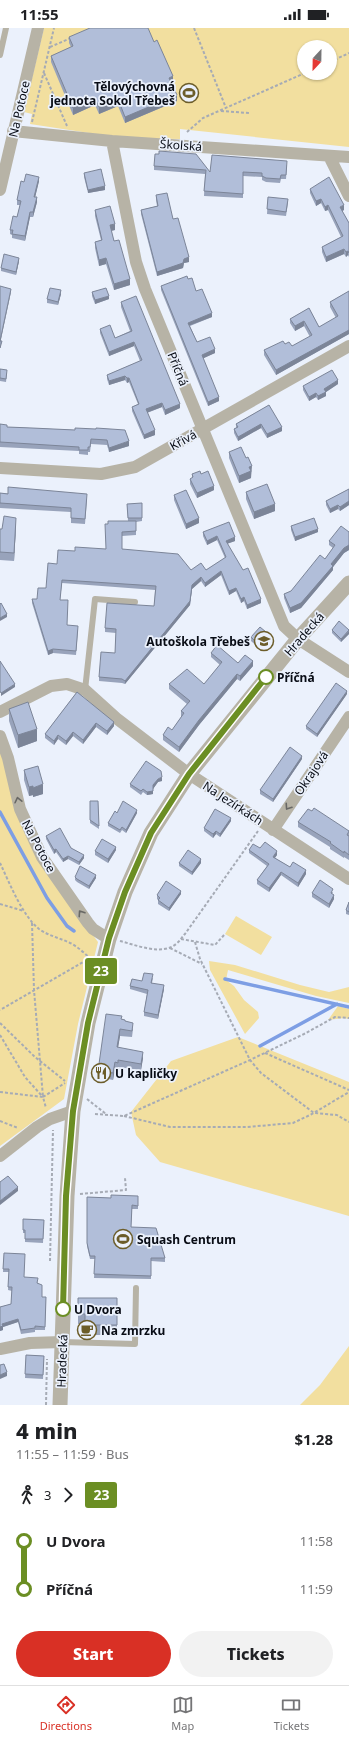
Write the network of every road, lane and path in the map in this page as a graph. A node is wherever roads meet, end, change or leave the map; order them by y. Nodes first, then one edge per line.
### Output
1 (6, 28) edge
2 (38, 28) edge
3 (54, 28) edge
4 (194, 28) edge
5 (76, 36) edge
6 (50, 47) junction
7 (349, 53) edge
8 (0, 55) edge
9 (337, 59) edge
10 (44, 73) junction
11 (297, 77) edge
12 (226, 108) junction
13 (220, 111) junction
14 (249, 113) dead end
15 (33, 126) dead end
16 (68, 129) dead end
17 (13, 131) junction
18 (186, 132) dead end
19 (112, 141) junction
20 (329, 156) junction
21 (349, 157) edge
22 (0, 190) edge
23 (349, 196) edge
24 (349, 346) edge
25 (203, 429) junction
26 (0, 468) edge
27 (349, 583) edge
28 (134, 602) dead end
29 (298, 639) junction
30 (349, 672) edge
31 (85, 690) junction
32 (0, 712) edge
33 (349, 717) edge
34 (0, 736) edge
35 (189, 774) junction
36 (268, 827) junction
37 (0, 864) edge
38 (349, 879) edge
39 (0, 904) edge
40 (25, 911) junction
41 (32, 922) junction
42 (226, 934) dead end
43 (109, 938) junction
44 (181, 939) junction
45 (195, 942) junction
46 (170, 948) junction
47 (203, 964) junction
48 (34, 990) junction
49 (0, 1010) edge
50 (349, 1018) edge
51 (0, 1024) edge
52 (0, 1035) edge
53 (265, 1053) junction
54 (250, 1060) junction
55 (39, 1061) junction
56 (71, 1085) junction
57 (349, 1091) edge
58 (0, 1092) edge
59 (43, 1097) junction
60 (73, 1111) junction
61 (314, 1113) junction
62 (96, 1114) dead end
63 (107, 1114) junction
64 (124, 1116) junction
65 (50, 1119) junction
66 (0, 1121) edge
67 (349, 1122) edge
68 (30, 1133) junction
69 (0, 1156) edge
70 (125, 1178) dead end
71 (67, 1193) junction
72 (50, 1262) dead end
73 (136, 1288) dead end
74 (62, 1342) junction
75 (0, 1349) edge
76 (47, 1359) dead end
77 (46, 1405) edge
78 (60, 1405) edge

1 - 8 lane
2 - 17 street, Na Potoce
3 - 6 path
4 - 12 path
5 - 6 path
6 - 10 path
7 - 9 path
10 - 15 path
10 - 16 path
11 - 12 path
12 - 13 path
13 - 14 path
13 - 18 path
17 - 19 street, Školská
17 - 22 street, Na Potoce
19 - 20 street, Školská
19 - 25 street, Příčná
20 - 21 street, Školská
20 - 23 street
24 - 25 street, Křivá
25 - 26 street, Křivá
25 - 29 street, Příčná
27 - 29 street, Hradecká
28 - 31 lane
29 - 30 street, Příčná
29 - 35 street, Hradecká
31 - 32 street, Na Jezírkách
31 - 35 street, Na Jezírkách
33 -> 36 street, Okrajová
43 -> 34 street, Na Potoce
35 - 36 street, Na Jezírkách
35 - 43 street, Hradecká
36 - 38 street, Na Jezírkách
36 - 44 path
37 - 40 path
39 - 40 path
40 - 41 path
41 - 48 path
41 - 48 path
42 - 45 path
43 - 46 path
43 - 56 street, Hradecká
44 - 45 path
44 - 46 path
45 - 47 path
46 - 47 path
47 - 54 path
48 - 49 path
48 - 55 path
50 - 53 path
51 - 55 path
52 - 59 path
53 - 54 path
53 - 57 path
54 - 61 path
54 - 64 path
55 - 56 path
55 - 59 path
56 - 59 path
56 - 60 street, Hradecká
56 - 63 path
57 - 61 path
58 - 59 path
59 - 65 path
60 - 65 street
60 - 71 street, Hradecká
61 - 64 path
61 - 67 path
62 - 63 path
63 - 64 path
65 - 68 street
65 - 72 path
66 - 68 path
68 - 69 street
70 - 71 path
71 - 74 street, Hradecká
73 - 74 lane
74 - 75 street
74 - 78 street, Hradecká
76 - 77 path

